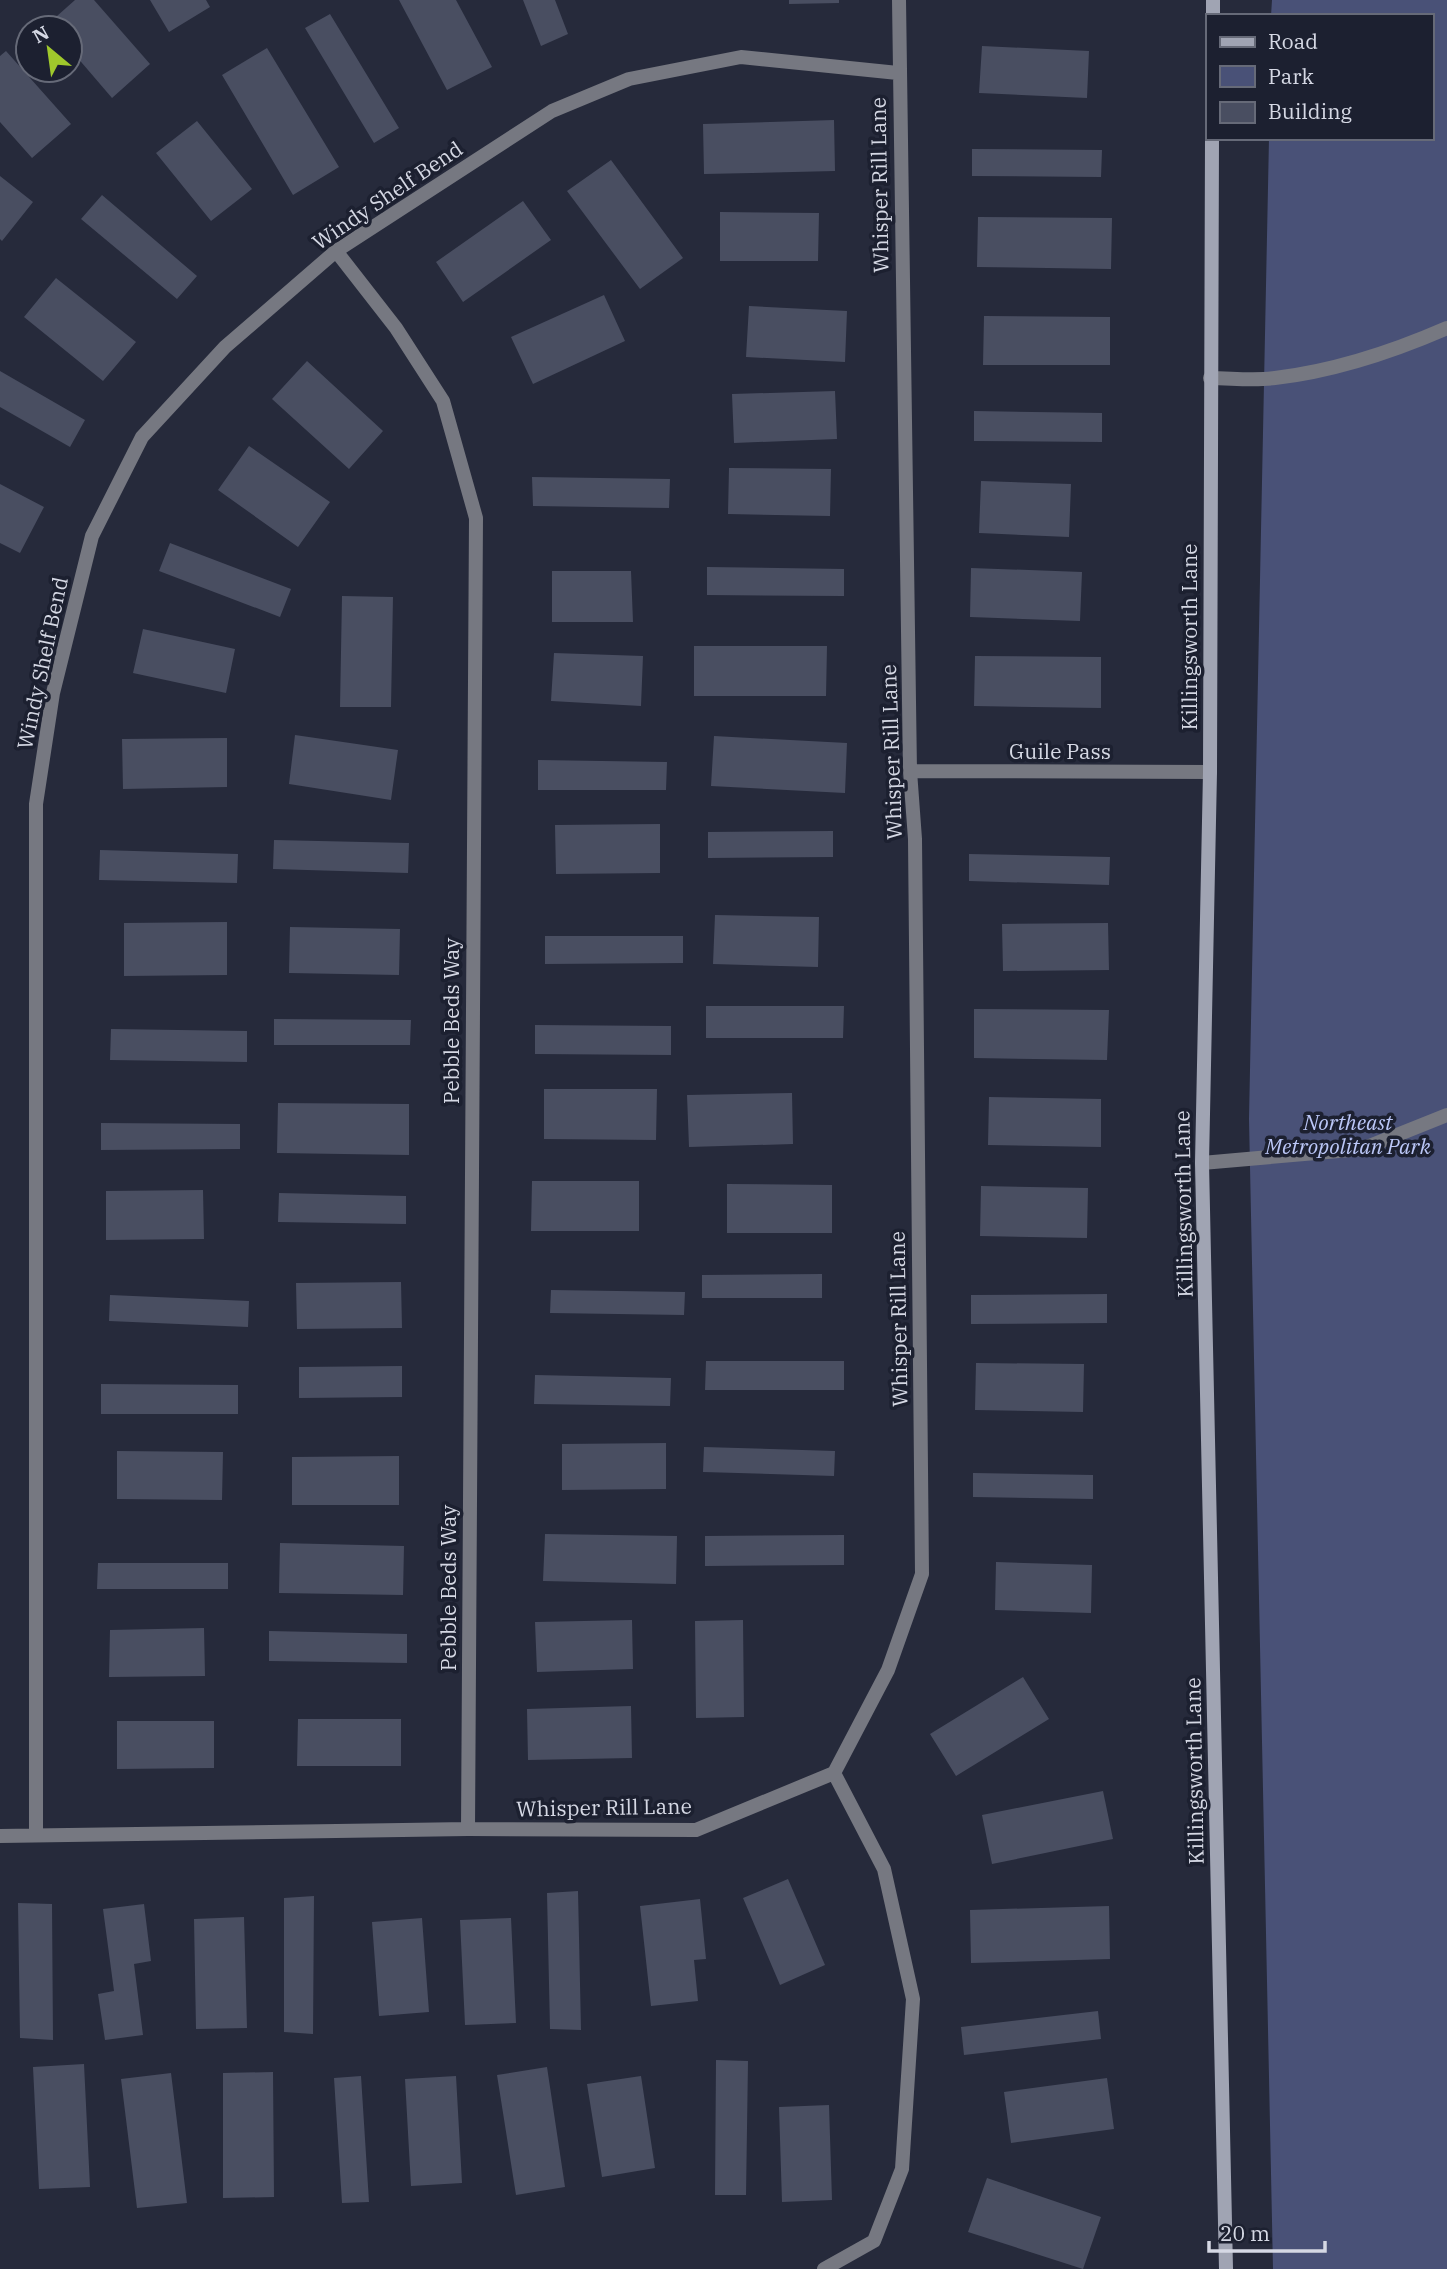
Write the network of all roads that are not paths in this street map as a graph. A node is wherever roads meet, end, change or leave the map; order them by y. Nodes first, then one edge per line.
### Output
1 (899, 0) edge
2 (898, 73) junction
3 (1212, 140) edge
4 (336, 251) junction
5 (1447, 328) edge
6 (1210, 378) junction
7 (910, 771) junction
8 (1210, 772) junction
9 (1447, 1115) edge
10 (1202, 1163) junction
11 (834, 1773) junction
12 (468, 1829) junction
13 (36, 1835) junction
14 (0, 1836) edge
15 (824, 2269) edge
16 (1226, 2269) edge

1 - 2 street, Whisper Rill Lane
2 - 4 street, Windy Shelf Bend
2 - 7 street, Whisper Rill Lane
3 - 6 street, Killingsworth Lane
4 - 12 street, Pebble Beds Way
4 - 13 street, Windy Shelf Bend
5 - 6 street
6 - 8 street, Killingsworth Lane
7 - 8 street, Guile Pass
7 - 11 street, Whisper Rill Lane
8 - 10 street, Killingsworth Lane
9 - 10 street
10 - 16 street, Killingsworth Lane
11 - 12 street, Whisper Rill Lane
11 - 15 street
12 - 13 street, Whisper Rill Lane
13 - 14 street, Whisper Rill Lane

